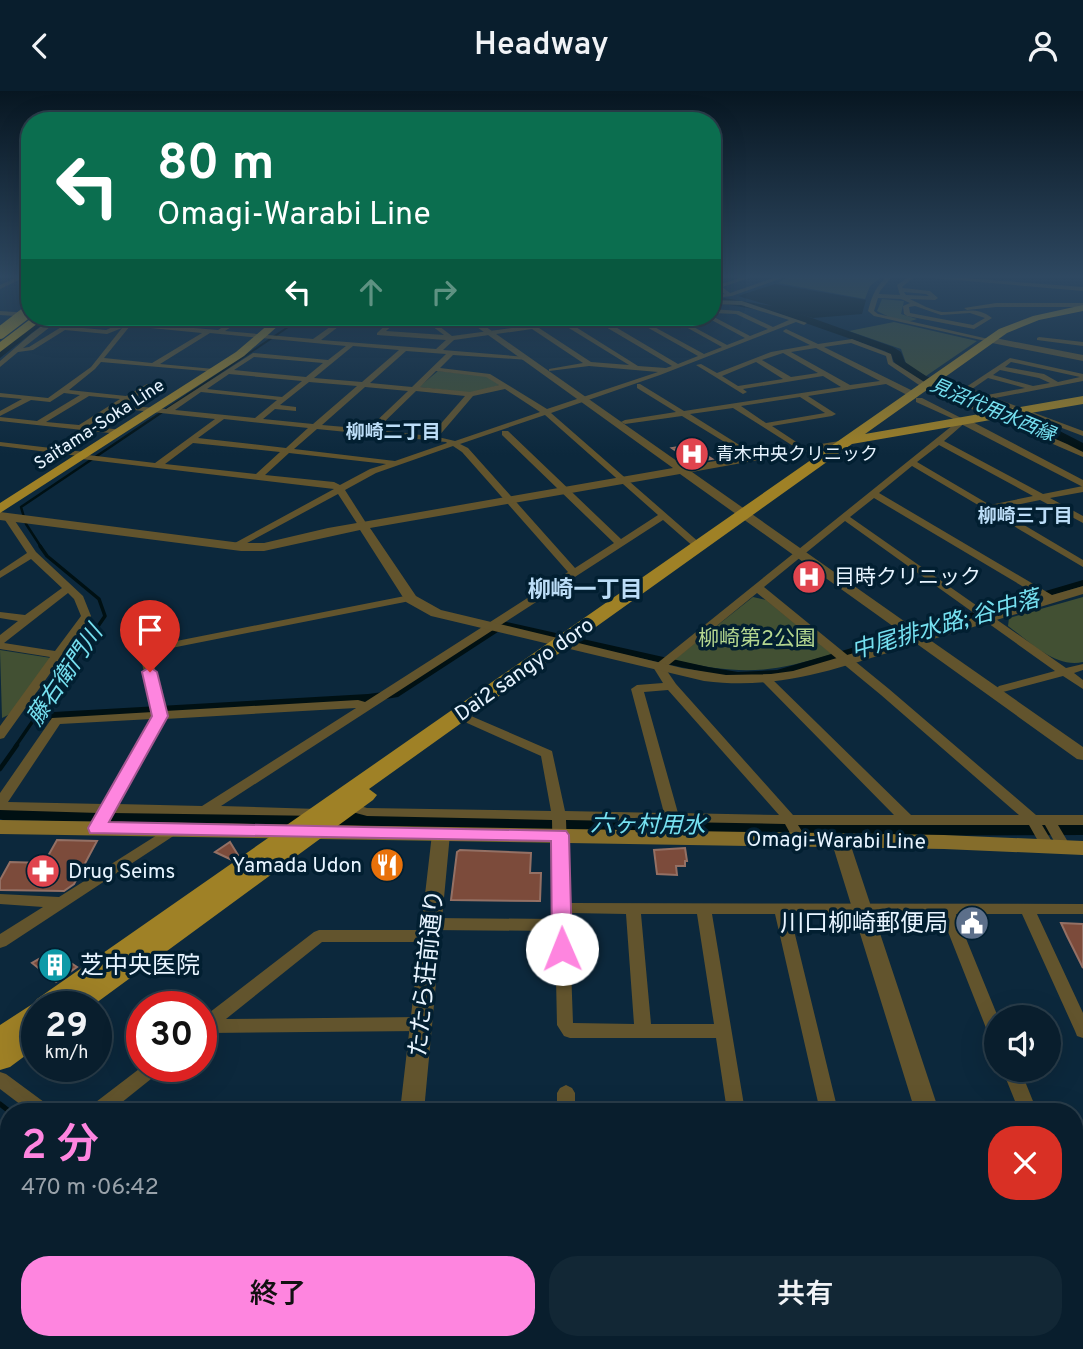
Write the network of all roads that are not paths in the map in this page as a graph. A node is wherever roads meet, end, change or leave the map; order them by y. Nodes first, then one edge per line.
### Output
1 (31, 337) edge
2 (50, 337) edge
3 (118, 337) edge
4 (200, 337) edge
5 (263, 337) edge
6 (271, 337) edge
7 (321, 337) edge
8 (375, 337) edge
9 (433, 337) edge
10 (461, 337) edge
11 (499, 337) edge
12 (500, 337) edge
13 (548, 337) edge
14 (588, 337) edge
15 (627, 337) edge
16 (668, 337) edge
17 (704, 337) edge
18 (753, 337) edge
19 (768, 337) edge
20 (797, 337) edge
21 (973, 337) edge
22 (1003, 337) edge
23 (452, 338) junction
24 (750, 338) joint
25 (1039, 339) dead end
26 (315, 341) junction
27 (994, 341) junction
28 (352, 344) junction
29 (1083, 344) edge
30 (365, 345) junction
31 (818, 347) junction
32 (404, 349) junction
33 (19, 350) junction
34 (727, 350) junction
35 (438, 351) junction
36 (784, 351) junction
37 (451, 352) junction
38 (1081, 354) edge
39 (703, 356) junction
40 (527, 359) junction
41 (101, 360) junction
42 (757, 360) junction
43 (330, 362) junction
44 (589, 364) junction
45 (0, 365) edge
46 (153, 365) junction
47 (699, 365) junction
48 (677, 366) junction
49 (639, 368) junction
50 (999, 368) junction
51 (434, 369) junction
52 (551, 370) junction
53 (668, 370) junction
54 (214, 371) junction
55 (228, 372) junction
56 (825, 375) junction
57 (717, 376) junction
58 (987, 376) junction
59 (1083, 378) edge
60 (308, 379) junction
61 (790, 380) junction
62 (886, 382) junction
63 (362, 384) junction
64 (934, 384) junction
65 (1058, 384) junction
66 (147, 386) dead end
67 (507, 386) junction
68 (640, 386) junction
69 (849, 387) junction
70 (736, 388) junction
71 (1033, 388) junction
72 (414, 389) junction
73 (968, 389) junction
74 (200, 390) junction
75 (62, 391) junction
76 (88, 394) junction
77 (470, 394) junction
78 (0, 395) edge
79 (802, 395) junction
80 (916, 397) junction
81 (987, 397) junction
82 (30, 398) junction
83 (127, 398) junction
84 (284, 399) junction
85 (589, 400) junction
86 (1083, 400) edge
87 (758, 402) junction
88 (734, 405) junction
89 (115, 406) junction
90 (273, 407) junction
91 (293, 409) dead end
92 (154, 410) junction
93 (168, 411) junction
94 (1023, 411) junction
95 (684, 413) junction
96 (548, 414) junction
97 (992, 416) junction
98 (0, 417) edge
99 (222, 417) junction
100 (257, 420) junction
101 (963, 421) junction
102 (625, 422) junction
103 (39, 423) junction
104 (1083, 424) edge
105 (765, 425) junction
106 (316, 426) junction
107 (1068, 427) junction
108 (80, 428) junction
109 (119, 432) junction
110 (370, 432) junction
111 (505, 433) junction
112 (1083, 434) edge
113 (867, 437) junction
114 (432, 438) junction
115 (191, 440) junction
116 (848, 441) junction
117 (453, 442) junction
118 (940, 442) junction
119 (0, 444) edge
120 (462, 448) junction
121 (801, 449) junction
122 (288, 450) junction
123 (1083, 455) edge
124 (88, 457) junction
125 (754, 458) junction
126 (395, 463) junction
127 (913, 463) junction
128 (156, 465) junction
129 (687, 469) junction
130 (257, 477) junction
131 (624, 480) junction
132 (1083, 487) edge
133 (564, 491) junction
134 (342, 492) junction
135 (874, 493) junction
136 (1041, 497) junction
137 (508, 500) junction
138 (988, 508) junction
139 (751, 514) junction
140 (6, 515) edge
141 (664, 515) junction
142 (846, 518) junction
143 (1083, 520) edge
144 (363, 526) junction
145 (620, 543) junction
146 (236, 546) junction
147 (698, 546) junction
148 (803, 552) junction
149 (32, 554) junction
150 (1083, 564) edge
151 (573, 573) junction
152 (0, 575) edge
153 (69, 588) junction
154 (758, 588) junction
155 (1083, 590) edge
156 (410, 598) junction
157 (1053, 600) junction
158 (0, 615) edge
159 (984, 615) junction
160 (27, 619) junction
161 (496, 628) junction
162 (918, 634) junction
163 (572, 642) junction
164 (0, 644) edge
165 (58, 655) junction
166 (842, 656) junction
167 (659, 667) junction
168 (1083, 667) edge
169 (1064, 672) junction
170 (768, 681) junction
171 (1083, 685) edge
172 (671, 687) junction
173 (1003, 688) junction
174 (366, 706) junction
175 (160, 716) junction
176 (471, 720) junction
177 (5, 721) edge
178 (0, 735) edge
179 (1083, 745) edge
180 (1083, 755) edge
181 (0, 804) edge
182 (108, 807) junction
183 (207, 809) junction
184 (672, 817) junction
185 (321, 818) junction
186 (789, 820) junction
187 (1034, 820) junction
188 (1049, 820) junction
189 (1083, 820) edge
190 (908, 821) junction
191 (935, 821) junction
192 (559, 825) junction
193 (0, 827) edge
194 (97, 828) junction
195 (173, 829) junction
196 (441, 834) junction
197 (800, 839) junction
198 (840, 840) junction
199 (944, 842) junction
200 (1065, 847) edge
201 (0, 899) edge
202 (61, 902) junction
203 (633, 908) junction
204 (704, 908) junction
205 (781, 909) junction
206 (862, 909) junction
207 (946, 909) junction
208 (1027, 909) junction
209 (1083, 909) edge
210 (561, 916) junction
211 (431, 930) junction
212 (0, 942) edge
213 (68, 991) edge
214 (93, 991) edge
215 (985, 1005) edge
216 (217, 1016) edge
217 (21, 1024) edge
218 (421, 1024) junction
219 (217, 1027) edge
220 (723, 1031) junction
221 (1083, 1031) edge
222 (643, 1032) junction
223 (0, 1038) edge
224 (21, 1044) edge
225 (0, 1059) edge
226 (0, 1079) edge
227 (135, 1082) edge
228 (1016, 1082) edge
229 (32, 1103) edge
230 (108, 1103) edge
231 (413, 1103) edge
232 (735, 1103) edge
233 (827, 1103) edge
234 (924, 1103) edge
235 (1025, 1103) edge

1 - 33 street
2 - 33 street
3 - 41 street
4 - 46 street
5 - 54 main road, Saitama-Soka Line
6 - 26 street
7 - 26 street
8 - 30 street
9 - 23 street
10 - 23 street
11 - 40 street
12 - 52 street
13 - 44 street
14 - 49 street
15 - 48 street
16 - 39 street
17 - 34 street
18 - 24 street
19 - 34 street
20 - 31 street
21 - 27 street
22 - 27 main road, Dai2 sangyo doro
23 - 35 street
24 - 34 street
25 - 29 street
26 - 28 street
27 - 38 street
27 - 64 main road, Dai2 sangyo doro
28 - 30 street
28 - 43 street
30 - 32 street
31 - 36 street
31 - 62 street
31 - 64 street
32 - 35 street
32 - 63 street
33 - 45 street
34 - 39 street
34 - 47 street
35 - 37 street
36 - 42 street
36 - 56 street
37 - 40 street
37 - 51 street
39 - 48 street
40 - 85 street
41 - 46 street
41 - 75 street
42 - 57 street
42 - 61 street
43 - 55 street
43 - 60 street
44 - 49 street
44 - 52 street
46 - 54 street
47 - 57 street
47 - 68 street
48 - 53 street
49 - 53 street
50 - 58 street
50 - 59 street
50 - 65 street
51 - 67 street
51 - 72 street
52 - 85 street
53 - 85 street
54 - 92 main road, Saitama-Soka Line
55 - 60 street
55 - 74 street
56 - 61 street
56 - 69 street
57 - 70 street
58 - 71 street
58 - 73 street
59 - 65 street
60 - 63 street
60 - 84 street
61 - 70 street
62 - 69 street
62 - 80 street
63 - 72 street
63 - 106 street
64 - 73 street
64 - 80 main road, Dai2 sangyo doro
64 - 97 street
65 - 71 street
66 - 83 street
67 - 77 street
67 - 96 street
68 - 85 street
68 - 95 street
69 - 79 street
70 - 87 street
71 - 81 street
72 - 77 street
72 - 110 street
73 - 81 street
74 - 84 street
74 - 93 street
75 - 76 street
75 - 82 street
76 - 83 street
76 - 103 street
77 - 114 street
78 - 82 street
79 - 87 street
79 - 105 street
80 - 101 street
80 - 113 main road, Dai2 sangyo doro
80 - 116 main road, Dai2 sangyo doro
81 - 94 street
82 - 98 street
83 - 89 street
84 - 90 street
85 - 96 street
85 - 102 street
85 - 129 street
86 - 94 main road
87 - 88 street
88 - 95 street
88 - 105 street
89 - 92 street
89 - 108 street
90 - 91 street
90 - 100 street
92 - 93 street
92 - 109 main road, Saitama-Soka Line
93 - 99 street
94 - 97 main road
94 - 107 street
95 - 102 street
95 - 125 street
96 - 111 street
96 - 117 street
96 - 131 street
97 - 101 main road
97 - 123 street
98 - 103 street
99 - 100 street
99 - 115 street
100 - 106 street
101 - 113 main road
101 - 118 street
101 - 132 street
102 - 129 street
103 - 108 street
104 - 107 street
105 - 121 street
106 - 110 street
106 - 122 street
107 - 112 street
108 - 109 street
109 - 124 main road, Saitama-Soka Line
110 - 114 street
111 - 120 street
111 - 133 street
113 - 116 main road
113 - 139 main road, Dai2 sangyo doro
114 - 117 street
115 - 122 street
115 - 128 street
116 - 121 street
116 - 139 main road, Dai2 sangyo doro
117 - 120 street
117 - 126 street
118 - 127 street
118 - 136 street
119 - 124 street
120 - 134 street
120 - 137 street
121 - 125 street
122 - 126 street
122 - 130 street
124 - 128 street
124 - 140 main road, Saitama-Soka Line
125 - 129 street
126 - 134 street
127 - 135 street
127 - 138 street
128 - 130 street
129 - 131 street
129 - 139 street
130 - 134 street
131 - 133 street
131 - 141 street
132 - 136 street
133 - 137 street
133 - 145 street
134 - 144 street
134 - 146 street
135 - 142 street
135 - 157 street
136 - 138 street
136 - 143 street
137 - 144 street
137 - 151 street
138 - 150 street
139 - 147 main road, Dai2 sangyo doro
139 - 148 street
139 - 163 main road, Dai2 sangyo doro
140 - 146 street
140 - 149 street
141 - 145 street
141 - 147 street
142 - 148 street
142 - 159 street
144 - 146 street
144 - 156 street
145 - 151 street
147 - 163 main road, Dai2 sangyo doro
148 - 154 street
148 - 162 street
149 - 152 street
149 - 153 street
151 - 161 street
153 - 160 street
153 - 165 street
154 - 166 street
154 - 167 street
155 - 157 street
156 - 161 street
156 - 175 street
157 - 159 street
158 - 160 street
159 - 162 street
159 - 169 street
160 - 164 street
161 - 163 street
161 - 174 street
162 - 166 street
162 - 173 street
162 - 180 street
163 - 167 street
163 - 176 main road, Dai2 sangyo doro
163 - 185 main road, Dai2 sangyo doro
164 - 165 street
165 - 177 street
166 - 170 street
166 - 187 street
167 - 170 street
167 - 172 street
168 - 169 street
169 - 171 street
169 - 173 street
170 - 190 street
172 - 184 street
172 - 186 street
173 - 179 street
174 - 175 street
174 - 183 street
175 - 181 street
175 - 182 street
176 - 185 main road, Dai2 sangyo doro
176 - 192 street
177 - 178 street
181 - 182 street
182 - 183 street
182 - 194 street
183 - 185 street
184 - 186 street
184 - 192 street
185 - 192 street
185 - 195 main road, Omagi-Warabi Line
185 - 196 main road, Omagi-Warabi Line
185 - 213 main road, Dai2 sangyo doro
185 - 214 main road, Dai2 sangyo doro
186 - 190 street
186 - 197 street
187 - 188 street
187 - 191 street
187 - 200 street
188 - 189 street
188 - 200 street
190 - 191 street
191 - 199 street
192 - 196 main road, Omagi-Warabi Line
192 - 197 main road, Omagi-Warabi Line
192 - 210 street
193 - 194 main road, Omagi-Warabi Line
194 - 195 main road, Omagi-Warabi Line
195 - 202 street
196 - 211 street, たたら荘前通り
197 - 198 main road, Omagi-Warabi Line
198 - 199 main road, Omagi-Warabi Line
198 - 206 street
199 - 200 main road, Omagi-Warabi Line
201 - 202 street
202 - 212 street
203 - 204 street
203 - 210 street
203 - 222 street
204 - 205 street
204 - 220 street
205 - 206 street
205 - 233 street
206 - 207 street
206 - 234 street
207 - 208 street
207 - 215 street
208 - 209 street
208 - 221 street
210 - 211 street
210 - 222 street
211 - 216 street
211 - 218 street, たたら荘前通り
217 - 223 main road
218 - 219 street
218 - 231 street, たたら荘前通り
220 - 222 street
220 - 232 street
224 - 225 main road
226 - 229 street
227 - 230 street
228 - 235 street

